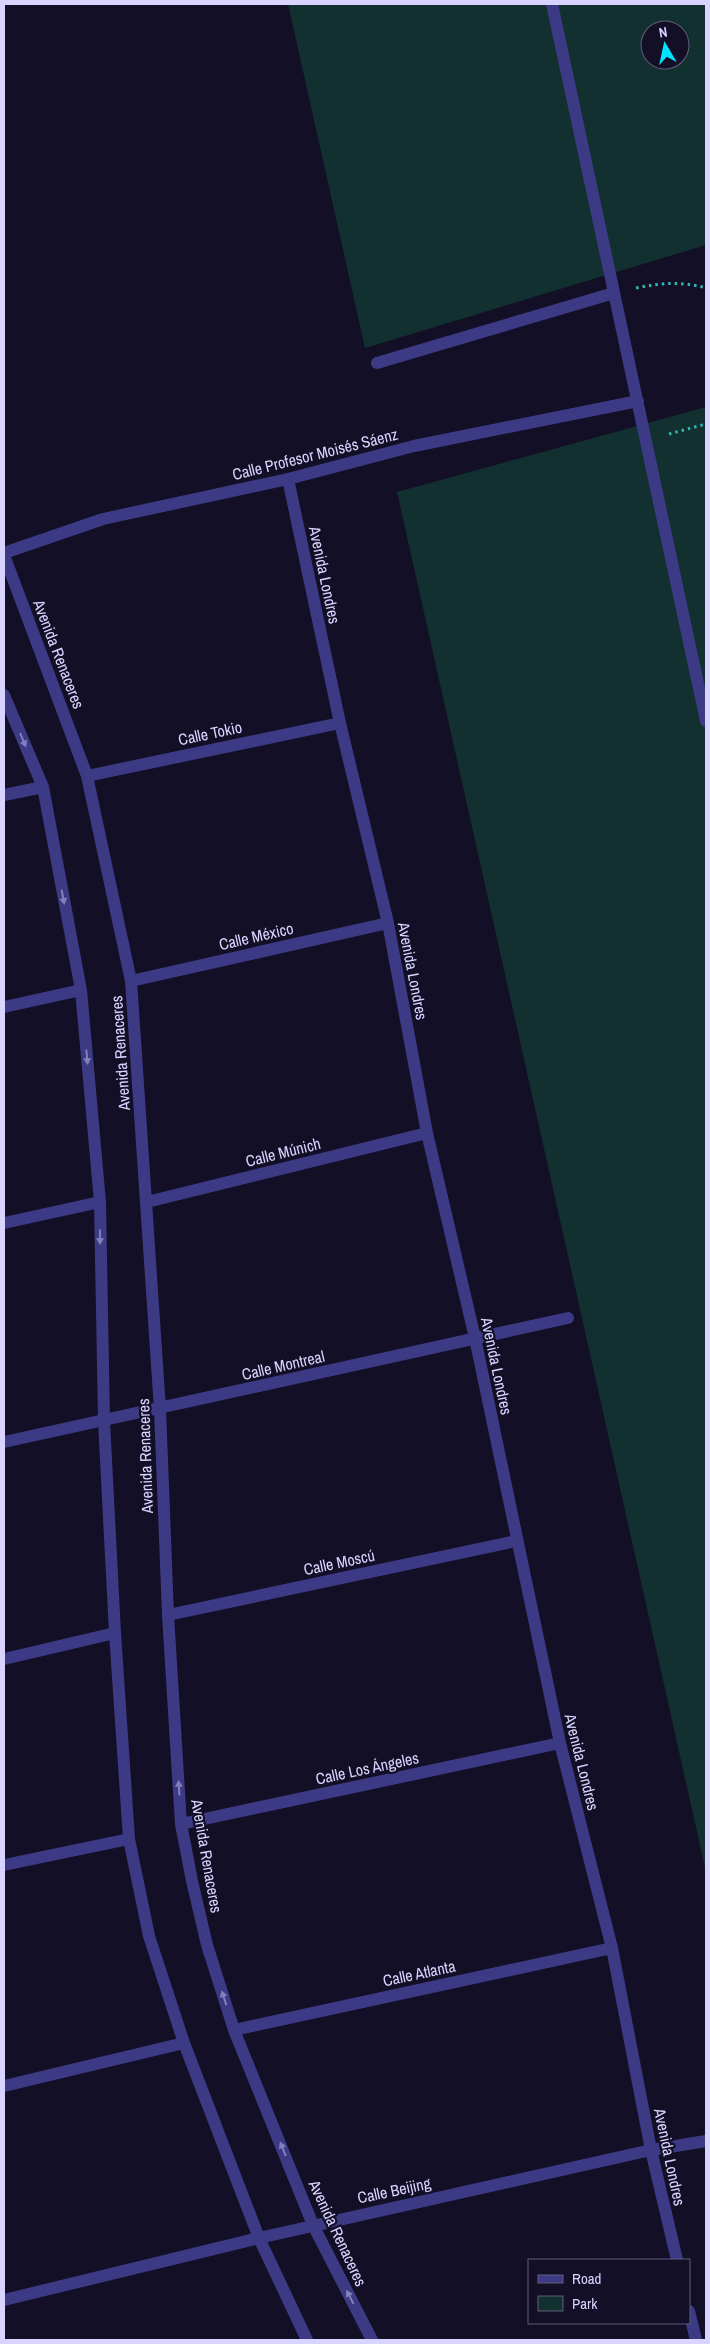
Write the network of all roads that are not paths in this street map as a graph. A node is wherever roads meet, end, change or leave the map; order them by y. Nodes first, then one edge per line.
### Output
1 (552, 4) edge
2 (614, 292) junction
3 (377, 363) dead end
4 (638, 401) junction
5 (288, 479) junction
6 (4, 554) edge
7 (4, 696) edge
8 (706, 721) edge
9 (340, 723) junction
10 (88, 776) junction
11 (43, 787) junction
12 (4, 795) edge
13 (388, 923) junction
14 (131, 981) junction
15 (81, 990) junction
16 (4, 1007) edge
17 (427, 1133) junction
18 (100, 1202) junction
19 (147, 1202) junction
20 (4, 1223) edge
21 (568, 1318) dead end
22 (475, 1338) junction
23 (160, 1409) junction
24 (104, 1421) junction
25 (4, 1442) edge
26 (516, 1542) junction
27 (168, 1614) junction
28 (115, 1632) junction
29 (4, 1659) edge
30 (560, 1743) junction
31 (182, 1824) junction
32 (130, 1839) junction
33 (4, 1865) edge
34 (612, 1948) junction
35 (234, 2030) junction
36 (184, 2043) junction
37 (4, 2086) edge
38 (706, 2140) edge
39 (651, 2150) junction
40 (314, 2225) junction
41 (259, 2238) junction
42 (677, 2259) edge
43 (4, 2300) edge
44 (690, 2315) edge
45 (307, 2340) edge
46 (372, 2340) edge
47 (696, 2340) edge

1 - 2 street
2 - 3 street
2 - 4 street
4 - 5 street, Calle Profesor Moisés Sáenz
4 - 8 street
5 - 6 street, Calle Profesor Moisés Sáenz
5 - 9 street, Avenida Londres
6 - 10 street, Avenida Renaceres
7 -> 11 street, Avenida Renaceres
9 - 10 street, Calle Tokio
9 - 13 street, Avenida Londres
10 - 14 street, Avenida Renaceres
11 - 12 street
11 -> 15 street, Avenida Renaceres
13 - 14 street, Calle México
13 - 17 street, Avenida Londres
14 - 19 street, Avenida Renaceres
15 - 16 street
15 -> 18 street, Avenida Renaceres
17 - 19 street, Calle Múnich
17 - 22 street, Avenida Londres
18 - 20 street
18 -> 24 street, Avenida Renaceres
19 - 23 street, Avenida Renaceres
21 - 22 street, Calle Montreal
22 - 23 street, Calle Montreal
22 - 26 street, Avenida Londres
23 - 24 street, Calle Montreal
23 - 27 street, Avenida Renaceres
24 - 25 street, Calle Montreal
24 - 28 street, Avenida Renaceres
26 - 27 street, Calle Moscú
26 - 30 street, Avenida Londres
31 -> 27 street, Avenida Renaceres
28 - 29 street
28 - 32 street, Avenida Renaceres
30 - 31 street, Calle Los Ángeles
30 - 34 street, Avenida Londres
35 -> 31 street, Avenida Renaceres
32 - 33 street
32 - 36 street, Avenida Renaceres
34 - 35 street, Calle Atlanta
34 - 39 street, Avenida Londres
40 -> 35 street, Avenida Renaceres
36 - 37 street
36 - 41 street, Avenida Renaceres
38 - 39 street, Calle Beijing
39 - 40 street, Calle Beijing
39 - 42 street, Avenida Londres
40 - 41 street, Calle Beijing
46 -> 40 street, Avenida Renaceres
41 - 43 street, Calle Beijing
41 - 45 street, Avenida Renaceres
44 - 47 street

